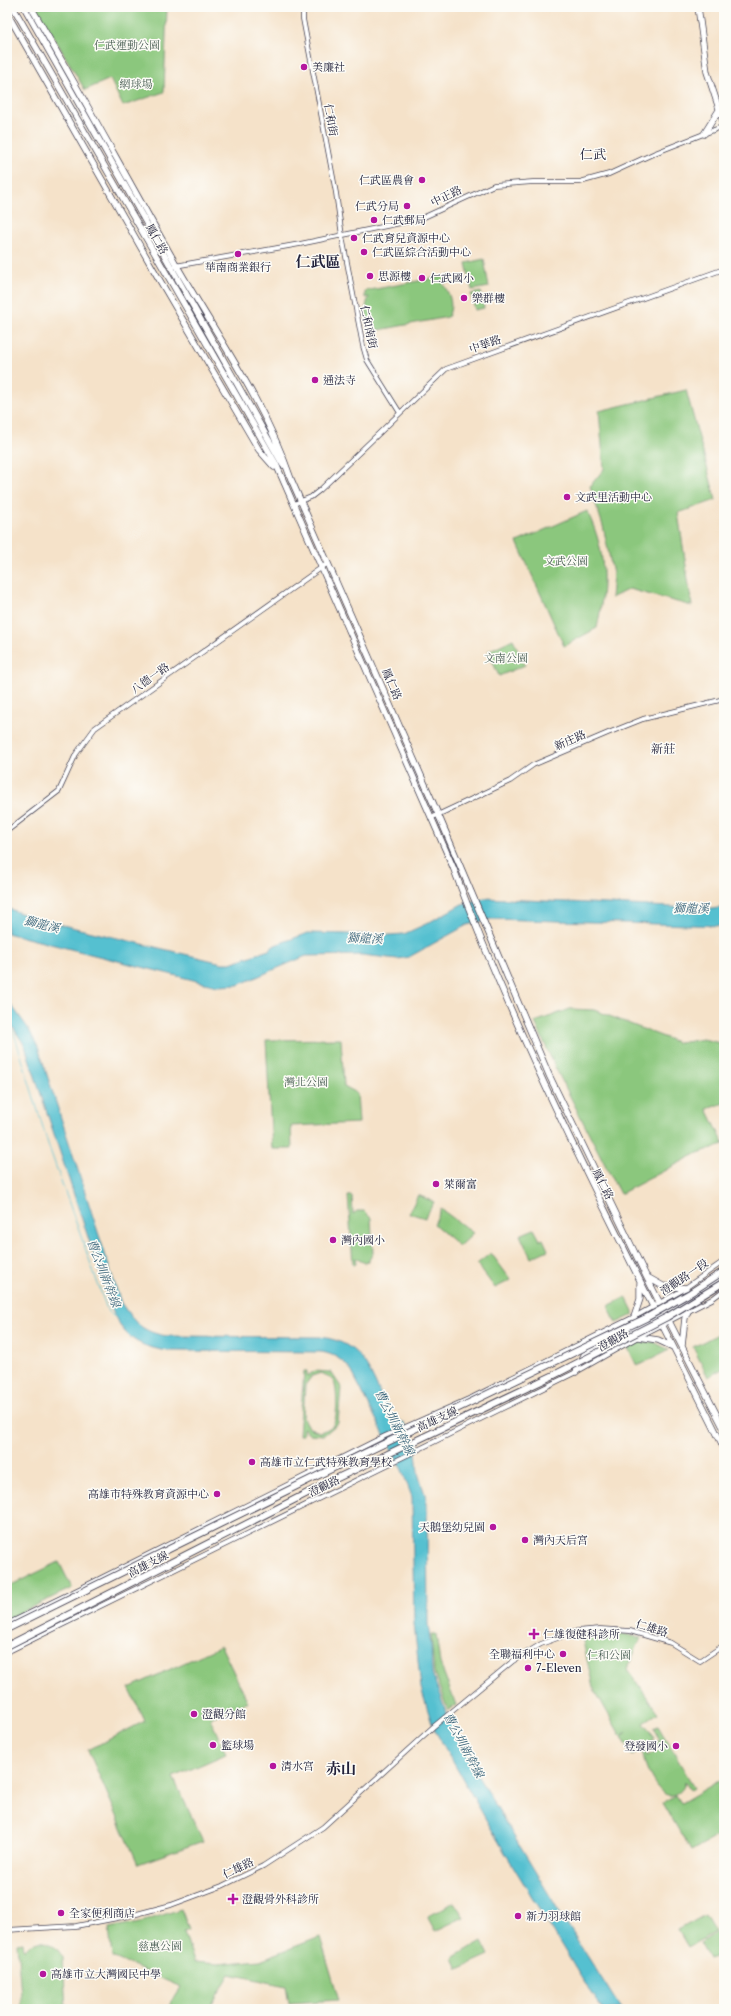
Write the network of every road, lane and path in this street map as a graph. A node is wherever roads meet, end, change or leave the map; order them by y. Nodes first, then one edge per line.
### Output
1 (14, 7) edge
2 (24, 7) edge
3 (31, 7) edge
4 (303, 7) edge
5 (698, 7) edge
6 (7, 13) edge
7 (719, 110) junction
8 (724, 125) edge
9 (704, 134) junction
10 (342, 236) junction
11 (169, 266) junction
12 (177, 266) junction
13 (724, 269) edge
14 (400, 413) junction
15 (266, 420) junction
16 (260, 423) junction
17 (253, 426) junction
18 (247, 428) junction
19 (291, 479) junction
20 (283, 481) junction
21 (301, 502) junction
22 (294, 504) junction
23 (328, 563) junction
24 (322, 567) junction
25 (724, 700) edge
26 (438, 814) junction
27 (430, 818) junction
28 (7, 831) edge
29 (724, 1261) edge
30 (724, 1271) edge
31 (646, 1276) junction
32 (724, 1276) edge
33 (639, 1278) junction
34 (724, 1282) edge
35 (686, 1288) junction
36 (724, 1290) edge
37 (661, 1303) junction
38 (653, 1307) junction
39 (689, 1309) junction
40 (665, 1311) junction
41 (634, 1317) junction
42 (660, 1320) junction
43 (669, 1320) junction
44 (638, 1337) junction
45 (682, 1346) junction
46 (673, 1347) junction
47 (576, 1372) junction
48 (724, 1429) edge
49 (724, 1448) edge
50 (7, 1624) edge
51 (7, 1629) edge
52 (724, 1645) edge
53 (7, 1646) edge
54 (7, 1652) edge
55 (7, 1930) edge

1 - 17 main road, 鳳仁路
2 - 11 main road, 鳳仁路
3 - 12 main road, 鳳仁路
4 - 10 street, 仁和街
5 - 7 main road, 中正路
6 - 18 main road, 鳳仁路
7 - 8 main road, 中正路
7 - 9 main road
8 - 9 street, 中正路
9 - 10 street, 中正路
10 - 12 street, 中正路
10 - 14 street, 仁和南街
11 - 12 street, 中正路
11 - 16 main road, 鳳仁路
12 - 15 main road, 鳳仁路
13 - 14 street, 中華路
14 - 21 street, 中華路
15 - 16 main road
15 - 19 main road, 鳳仁路
16 - 17 main road
16 - 19 main road, 鳳仁路
17 - 18 main road
17 - 20 main road, 鳳仁路
18 - 20 main road, 鳳仁路
19 - 21 main road, 鳳仁路
20 - 22 main road, 鳳仁路
21 - 22 street, 中華路
21 - 23 main road, 鳳仁路
22 - 24 main road, 鳳仁路
23 - 24 street, 八德一路
23 - 26 main road, 鳳仁路
24 - 27 main road, 鳳仁路
24 - 28 street, 八德一路
25 - 26 street, 新庄路
26 - 27 street, 新庄路
26 - 31 main road, 鳳仁路
27 - 33 main road, 鳳仁路
29 - 35 street, 澄觀路一段
30 - 51 highway, 高雄支線, bridge
31 - 35 main road
31 - 37 main road, 鳳仁路
32 - 40 main road
33 - 38 main road, 鳳仁路
33 - 41 main road
34 - 53 highway, 高雄支線, bridge
35 - 37 street, 澄觀路一段
36 - 39 street
37 - 38 street, 澄觀路一段
37 - 40 main road, 鳳仁路
38 - 41 street, 澄觀路
38 - 42 main road, 鳳仁路
39 - 43 street
39 - 45 main road
40 - 42 main road
40 - 43 main road, 鳳仁路
41 - 50 street, 澄觀路
42 - 43 street, 澄觀路
42 - 44 street, 澄觀路
42 - 46 main road, 鳳仁路
42 - 47 main road
43 - 45 main road, 鳳仁路
44 - 46 main road
44 - 47 street, 澄觀路
45 - 48 main road, 鳳仁路
46 - 49 main road, 鳳仁路
47 - 54 street, 澄觀路
52 - 55 street, 仁雄路

